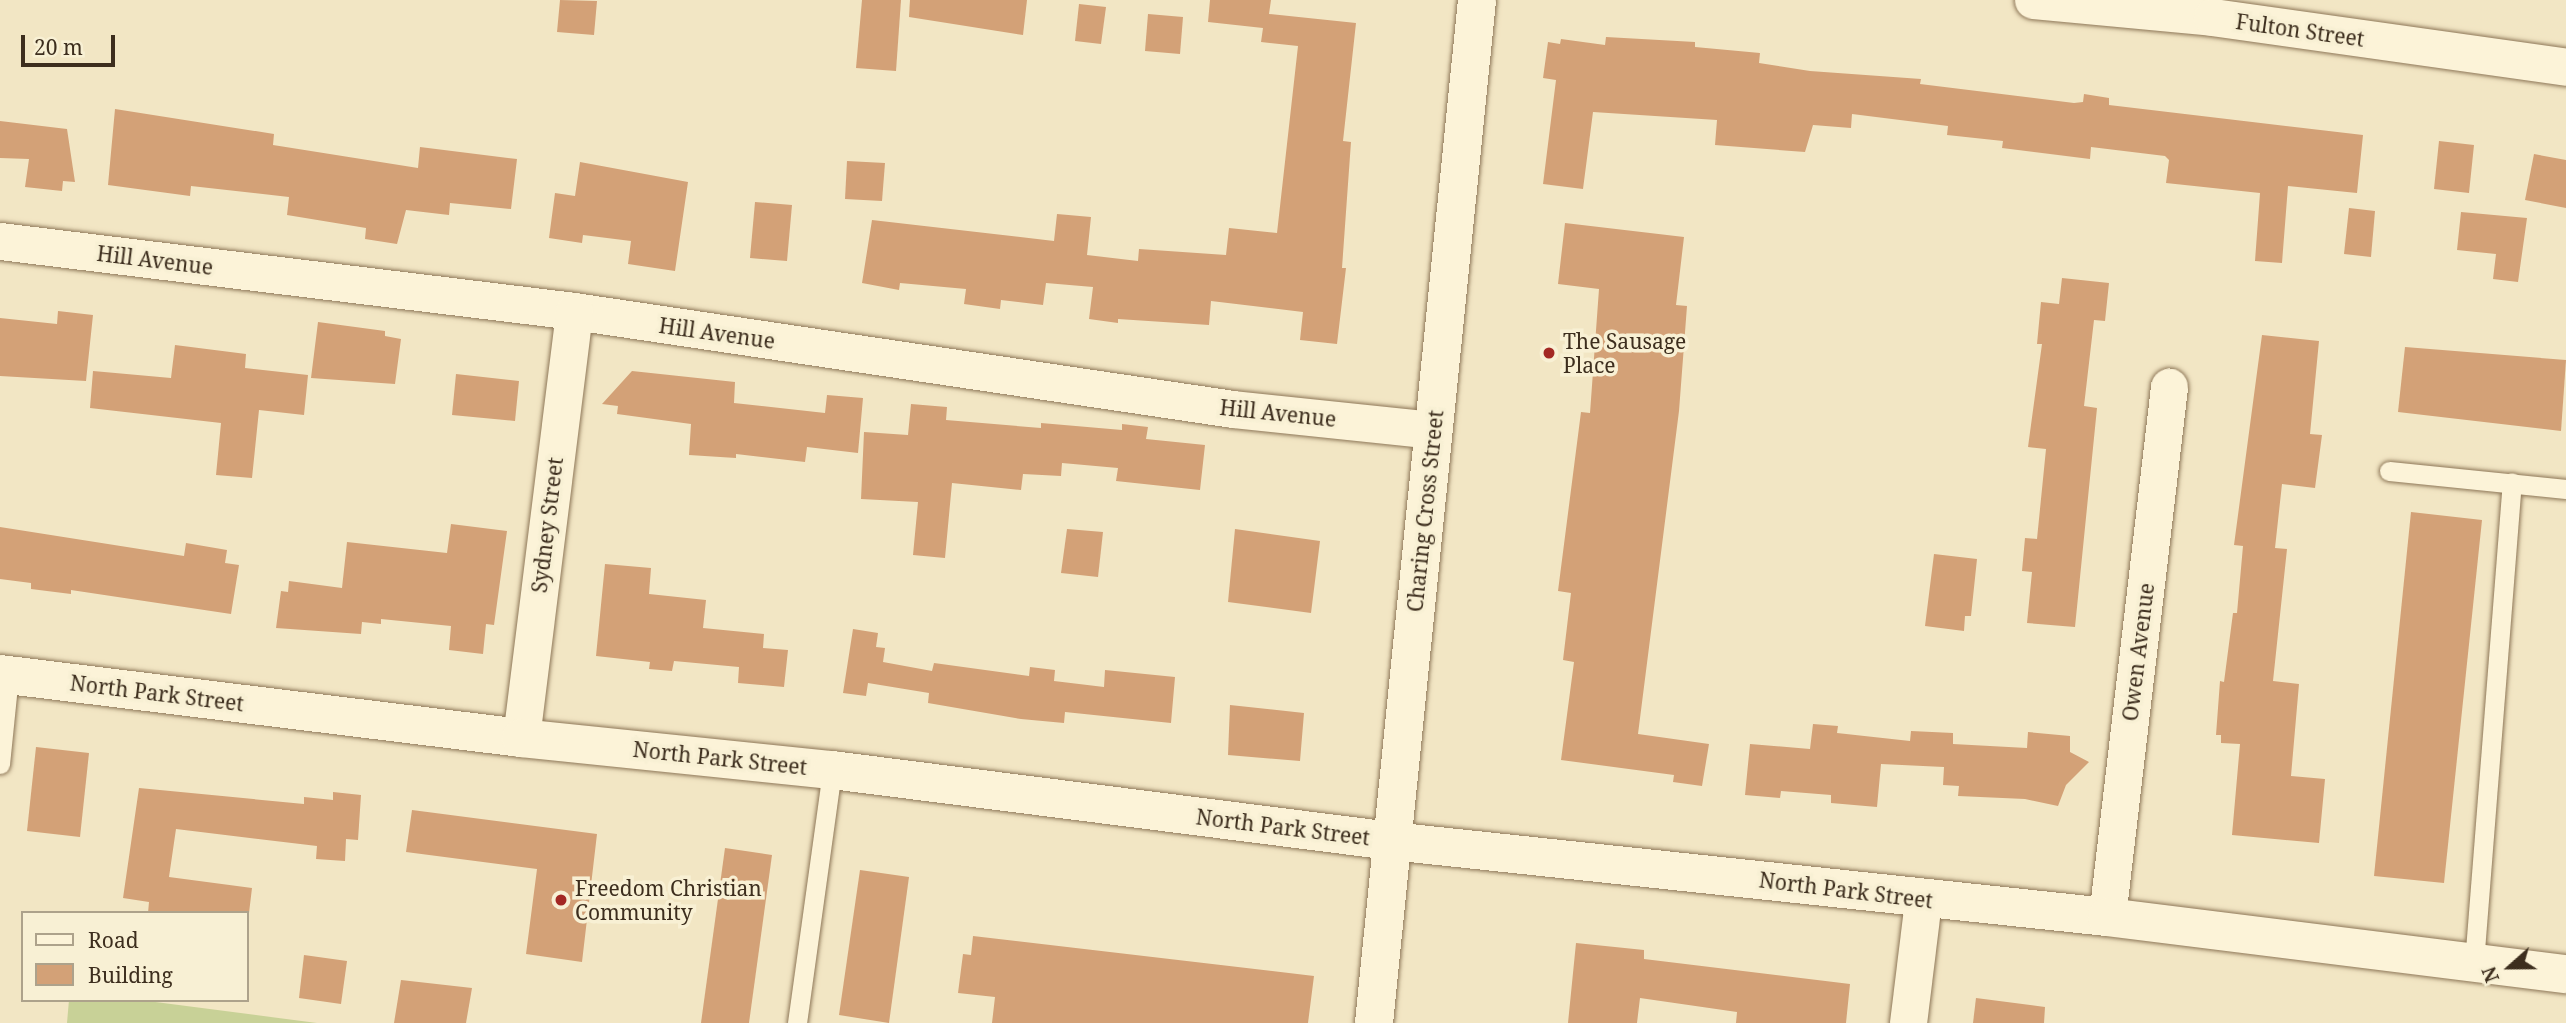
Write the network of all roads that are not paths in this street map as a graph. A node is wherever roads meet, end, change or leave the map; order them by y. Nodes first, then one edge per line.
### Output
1 (1477, 0) edge
2 (2033, 0) edge
3 (2213, 9) edge
4 (2566, 67) edge
5 (0, 241) edge
6 (574, 312) junction
7 (2169, 387) dead end
8 (1433, 430) junction
9 (2389, 471) dead end
10 (2512, 483) junction
11 (2566, 489) edge
12 (5, 675) edge
13 (521, 738) junction
14 (0, 764) edge
15 (832, 770) junction
16 (1391, 841) junction
17 (1923, 900) junction
18 (2107, 916) junction
19 (2474, 963) junction
20 (2566, 974) edge
21 (797, 1023) edge
22 (1374, 1023) edge
23 (1908, 1023) edge

1 - 8 main road, Charing Cross Street
2 - 3 street, Fulton Street
3 - 4 street, Fulton Street
5 - 6 street, Hill Avenue
6 - 8 street, Hill Avenue
6 - 13 street, Sydney Street
7 - 18 street, Owen Avenue
8 - 16 main road, Charing Cross Street
9 - 10 lane
10 - 11 lane
10 - 19 lane
12 - 13 main road, North Park Street
12 - 14 lane
13 - 15 main road, North Park Street
15 - 16 main road, North Park Street
15 - 21 lane
16 - 17 main road, North Park Street
16 - 22 main road, Charing Cross Street
17 - 18 main road, North Park Street
17 - 23 street
18 - 19 main road, North Park Street
19 - 20 main road, North Park Street

